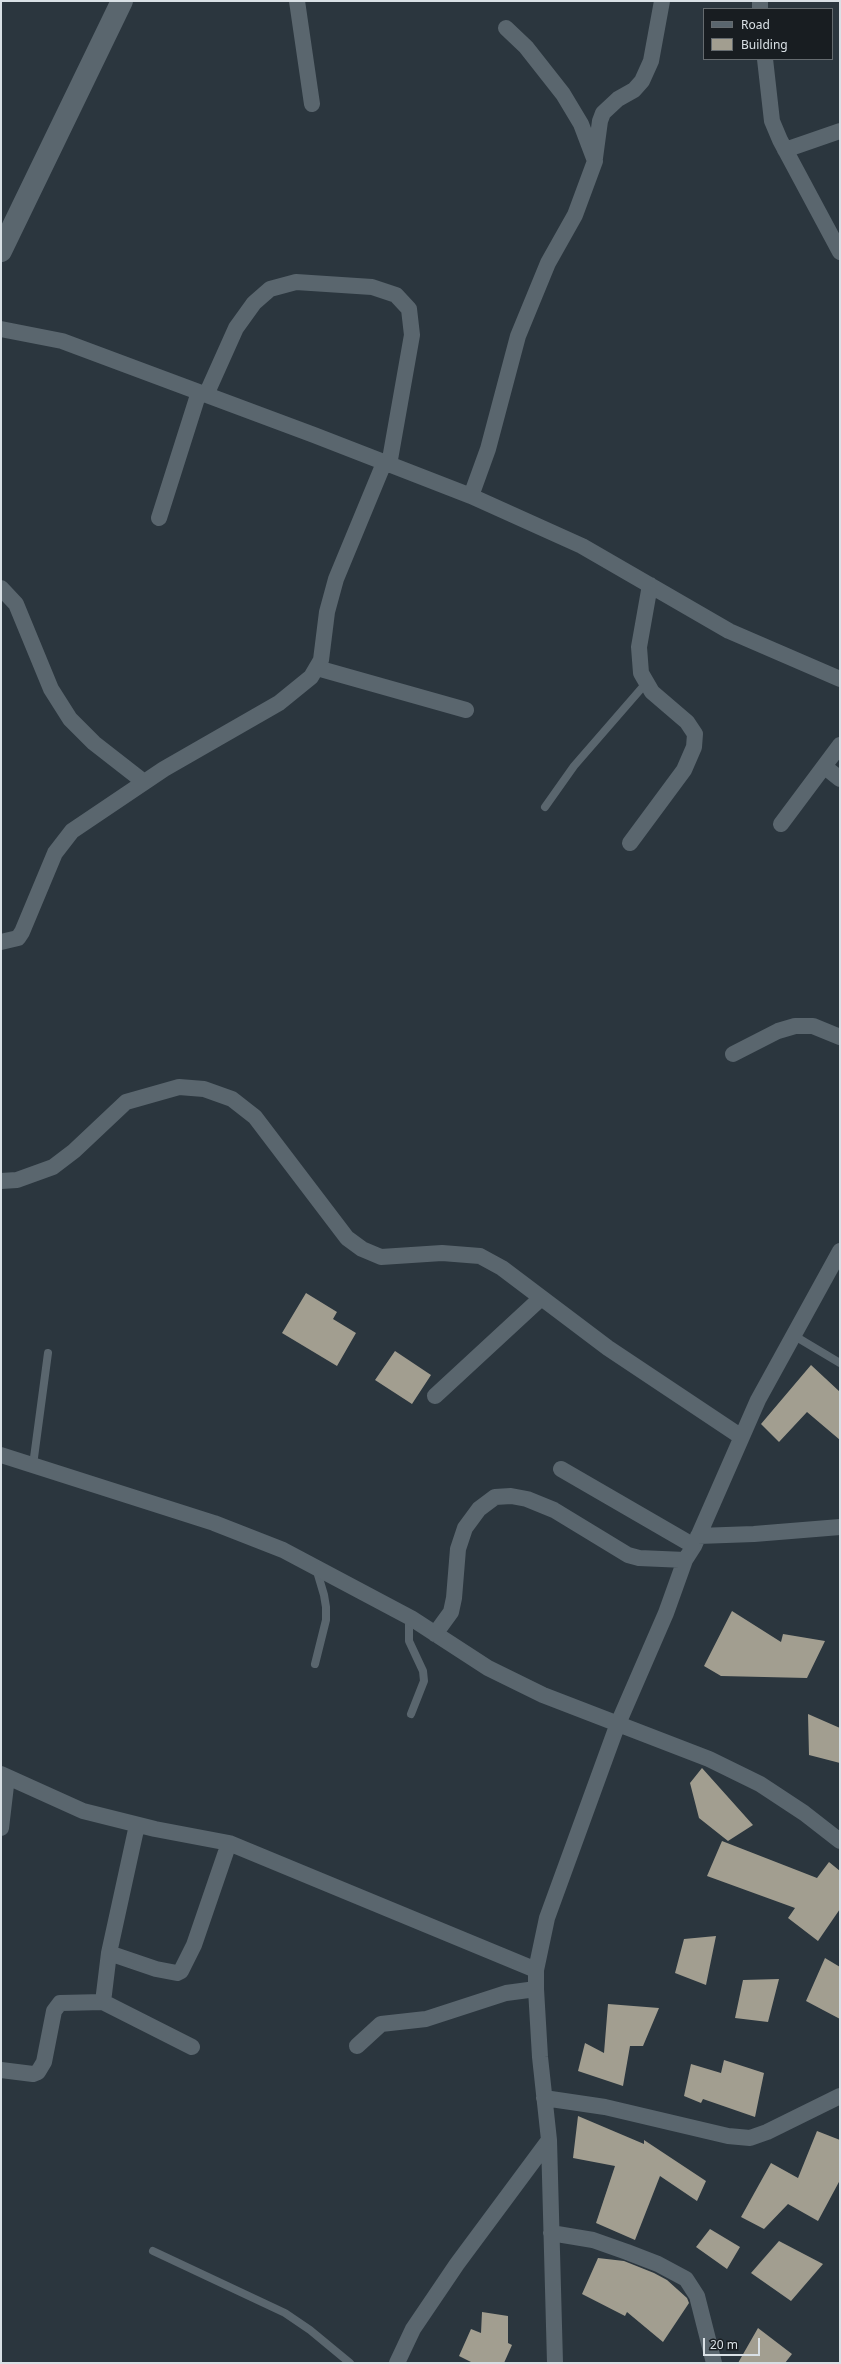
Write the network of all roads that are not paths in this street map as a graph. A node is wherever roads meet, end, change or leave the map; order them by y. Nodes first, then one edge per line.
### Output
1 (122, 1) edge
2 (296, 1) edge
3 (662, 1) edge
4 (506, 28) dead end
5 (765, 60) edge
6 (312, 104) dead end
7 (840, 132) edge
8 (785, 150) junction
9 (595, 161) junction
10 (838, 244) edge
11 (1, 251) edge
12 (1, 329) edge
13 (202, 393) junction
14 (386, 464) junction
15 (471, 496) junction
16 (159, 518) dead end
17 (650, 585) junction
18 (1, 588) edge
19 (317, 668) junction
20 (840, 679) edge
21 (647, 682) junction
22 (466, 710) dead end
23 (840, 745) edge
24 (825, 767) junction
25 (840, 779) edge
26 (144, 782) junction
27 (545, 806) dead end
28 (782, 824) dead end
29 (630, 843) dead end
30 (1, 942) edge
31 (840, 1037) edge
32 (733, 1054) dead end
33 (1, 1181) edge
34 (840, 1250) edge
35 (540, 1299) junction
36 (794, 1334) junction
37 (48, 1353) dead end
38 (840, 1363) edge
39 (435, 1396) dead end
40 (740, 1436) junction
41 (1, 1455) edge
42 (32, 1465) junction
43 (561, 1468) dead end
44 (840, 1527) edge
45 (696, 1541) junction
46 (686, 1560) junction
47 (315, 1567) junction
48 (408, 1617) junction
49 (435, 1634) junction
50 (315, 1664) dead end
51 (411, 1714) dead end
52 (618, 1726) junction
53 (4, 1775) edge
54 (137, 1825) junction
55 (1, 1828) edge
56 (840, 1841) edge
57 (229, 1844) junction
58 (109, 1953) junction
59 (536, 1970) junction
60 (536, 1989) junction
61 (103, 2002) junction
62 (357, 2046) dead end
63 (192, 2047) dead end
64 (1, 2070) edge
65 (840, 2096) edge
66 (544, 2098) junction
67 (549, 2140) junction
68 (551, 2232) junction
69 (153, 2251) dead end
70 (350, 2363) edge
71 (397, 2363) edge
72 (555, 2363) edge
73 (714, 2363) edge

1 - 11 main road
2 - 6 street
3 - 9 street
4 - 9 street
5 - 8 street
7 - 8 street
8 - 10 street
9 - 15 street
12 - 13 street
13 - 14 street
13 - 14 street
13 - 16 street
14 - 15 street
14 - 19 street
15 - 17 street
17 - 20 street
17 - 21 street
18 - 26 street
19 - 22 street
19 - 26 street
21 - 27 lane
21 - 29 street
23 - 24 street
24 - 25 street
24 - 28 street
26 - 30 street
31 - 32 street
33 - 35 street
34 - 36 street
35 - 39 street
35 - 40 street
36 - 38 lane
36 - 40 street
37 - 42 lane
40 - 45 street
41 - 42 street
42 - 47 street
43 - 45 street
44 - 45 street
45 - 46 street
46 - 49 street
46 - 52 street
47 - 48 street
47 - 50 lane
48 - 49 street
48 - 51 lane
49 - 52 street
52 - 56 street
52 - 59 street
53 - 54 street
53 - 55 street
54 - 57 street
54 - 58 street
57 - 58 street
57 - 59 street
58 - 61 street
59 - 60 street
60 - 62 street
60 - 66 street
61 - 63 street
61 - 64 street
65 - 66 street
66 - 67 street
67 - 68 street
67 - 71 street
68 - 72 street
68 - 73 street
69 - 70 lane

